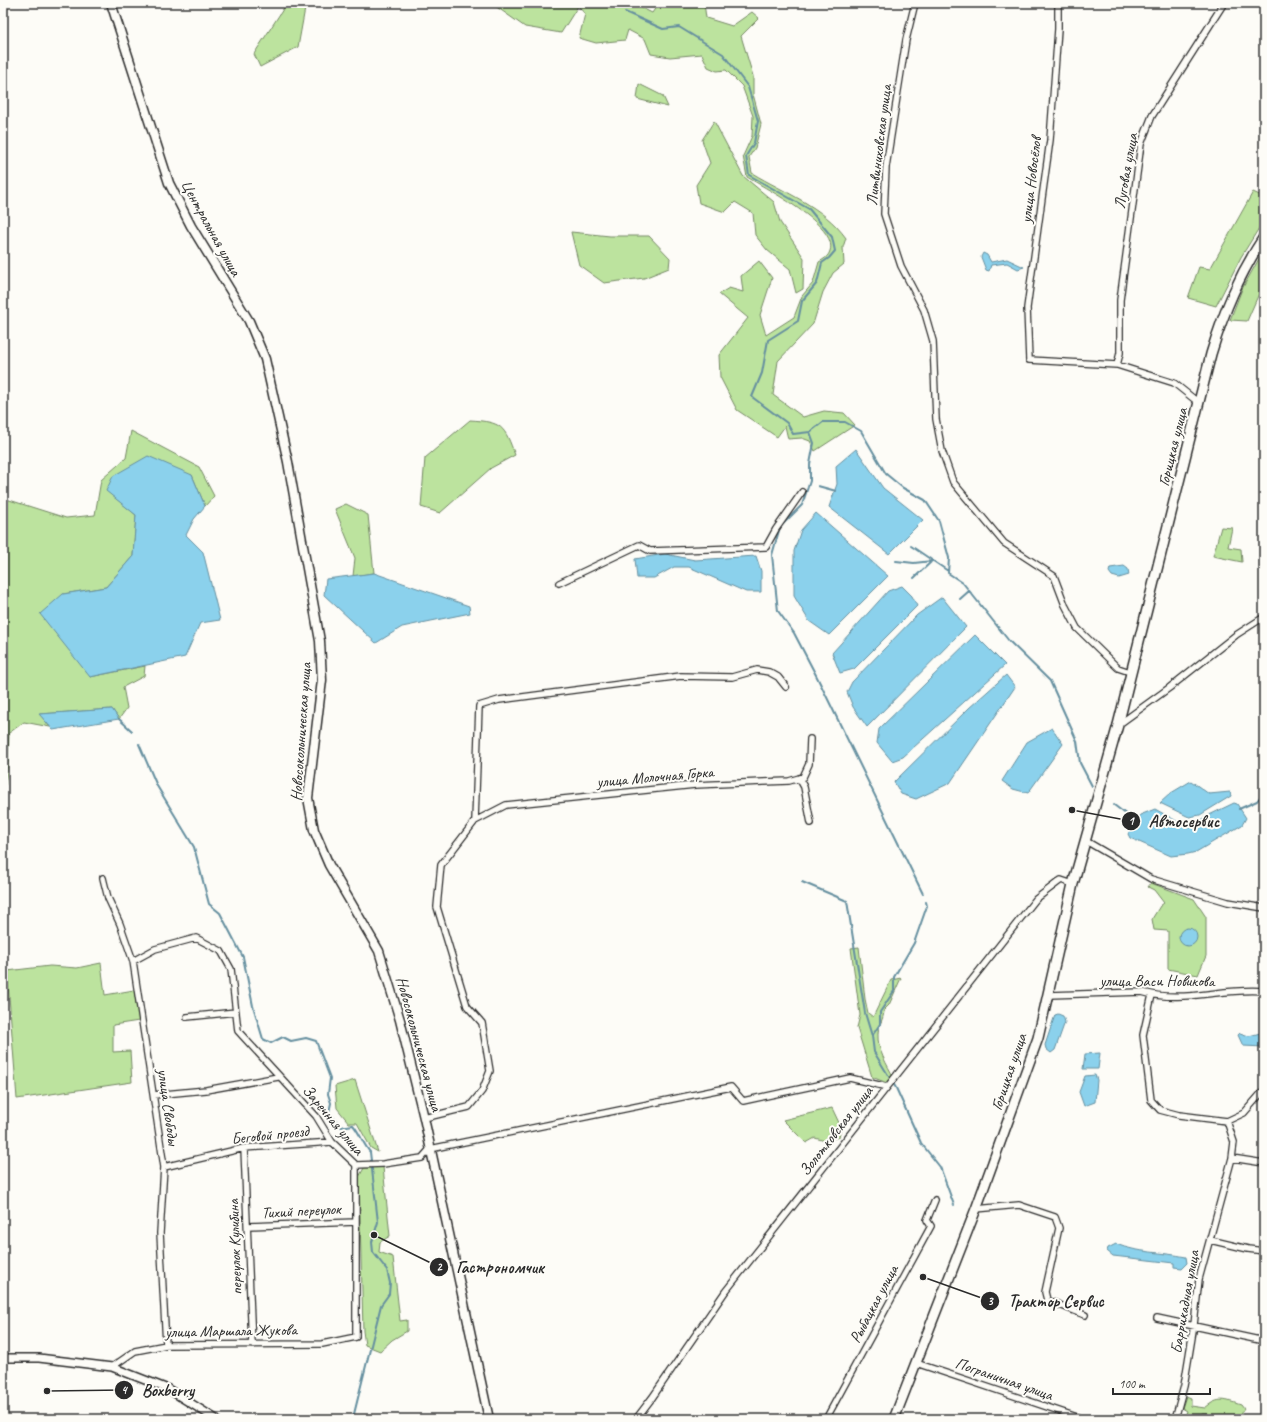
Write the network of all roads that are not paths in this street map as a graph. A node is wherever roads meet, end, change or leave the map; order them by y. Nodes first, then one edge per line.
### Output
1 (111, 3) edge
2 (915, 3) edge
3 (1058, 3) edge
4 (1224, 3) edge
5 (1264, 237) edge
6 (1117, 365) junction
7 (273, 393) joint
8 (1199, 403) junction
9 (802, 492) dead end
10 (559, 583) dead end
11 (1264, 617) edge
12 (1130, 672) junction
13 (786, 687) dead end
14 (1118, 725) junction
15 (810, 739) dead end
16 (799, 778) junction
17 (475, 821) junction
18 (811, 823) dead end
19 (1086, 841) junction
20 (103, 878) dead end
21 (1073, 884) junction
22 (1264, 908) edge
23 (133, 961) junction
24 (1264, 991) edge
25 (1049, 995) junction
26 (1152, 995) junction
27 (236, 1012) junction
28 (187, 1017) dead end
29 (278, 1077) junction
30 (888, 1086) junction
31 (1264, 1090) edge
32 (154, 1095) junction
33 (424, 1118) junction
34 (1227, 1121) junction
35 (332, 1142) junction
36 (244, 1148) junction
37 (430, 1149) junction
38 (1232, 1158) junction
39 (1264, 1163) edge
40 (356, 1165) junction
41 (164, 1167) junction
42 (935, 1200) dead end
43 (976, 1209) junction
44 (356, 1222) junction
45 (248, 1226) junction
46 (1210, 1240) junction
47 (1264, 1250) edge
48 (1085, 1315) dead end
49 (1156, 1318) dead end
50 (1194, 1325) junction
51 (356, 1336) joint
52 (1264, 1341) edge
53 (166, 1345) junction
54 (252, 1345) junction
55 (3, 1358) edge
56 (916, 1363) junction
57 (112, 1367) junction
58 (216, 1419) edge
59 (489, 1419) edge
60 (636, 1419) edge
61 (826, 1419) edge
62 (894, 1419) edge
63 (1083, 1419) edge
64 (1175, 1419) edge

1 - 7 main road, Центральная улица
2 - 12 street, Литвиниховская улица
3 - 6 street, улица Новосёлов
4 - 6 street, Луговая улица
5 - 8 main road, Горицкая улица
6 - 8 street
7 - 33 main road, Новосокольническая улица
8 - 12 main road, Горицкая улица
9 - 10 street
11 - 14 street
12 - 14 main road, Горицкая улица
13 - 17 street
14 - 19 main road, Горицкая улица
15 - 16 street
16 - 17 street, улица Молочная Горка
16 - 18 street
17 - 33 street
19 - 21 main road, Горицкая улица
19 - 22 street
20 - 23 street, улица Свободы
21 - 25 main road, Горицкая улица
21 - 30 street, Золотковская улица
23 - 27 street, Заречная улица
23 - 32 street, улица Свободы
24 - 26 street, улица Васи Новикова
25 - 26 street, улица Васи Новикова
25 - 43 main road, Горицкая улица
26 - 34 street
27 - 28 street
27 - 29 street, Заречная улица
29 - 32 street
29 - 35 street, Заречная улица
30 - 37 street
30 - 60 street, Золотковская улица
31 - 34 street
32 - 41 street, улица Свободы
33 - 37 main road, Новосокольническая улица
34 - 38 street, Баррикадная улица
35 - 36 street, Беговой проезд
35 - 40 street, Заречная улица
36 - 41 street, Беговой проезд
36 - 45 street, переулок Кулибина
37 - 40 street
37 - 59 main road, Новосокольническая улица
38 - 39 street
38 - 46 street, Баррикадная улица
40 - 44 street, Заречная улица
41 - 53 street, улица Свободы
42 - 61 street, Рыбацкая улица
43 - 48 street
43 - 56 main road, Горицкая улица
44 - 45 street, Тихий переулок
44 - 51 street, Заречная улица
45 - 54 street, переулок Кулибина
46 - 47 street
46 - 50 street, Баррикадная улица
49 - 50 street
50 - 52 street
50 - 64 street, Баррикадная улица
51 - 54 street, улица Маршала Жукова
53 - 54 street, улица Маршала Жукова
53 - 57 street, улица Маршала Жукова
55 - 57 street
56 - 62 main road, Горицкая улица
56 - 63 street, Пограничная улица
57 - 58 street

